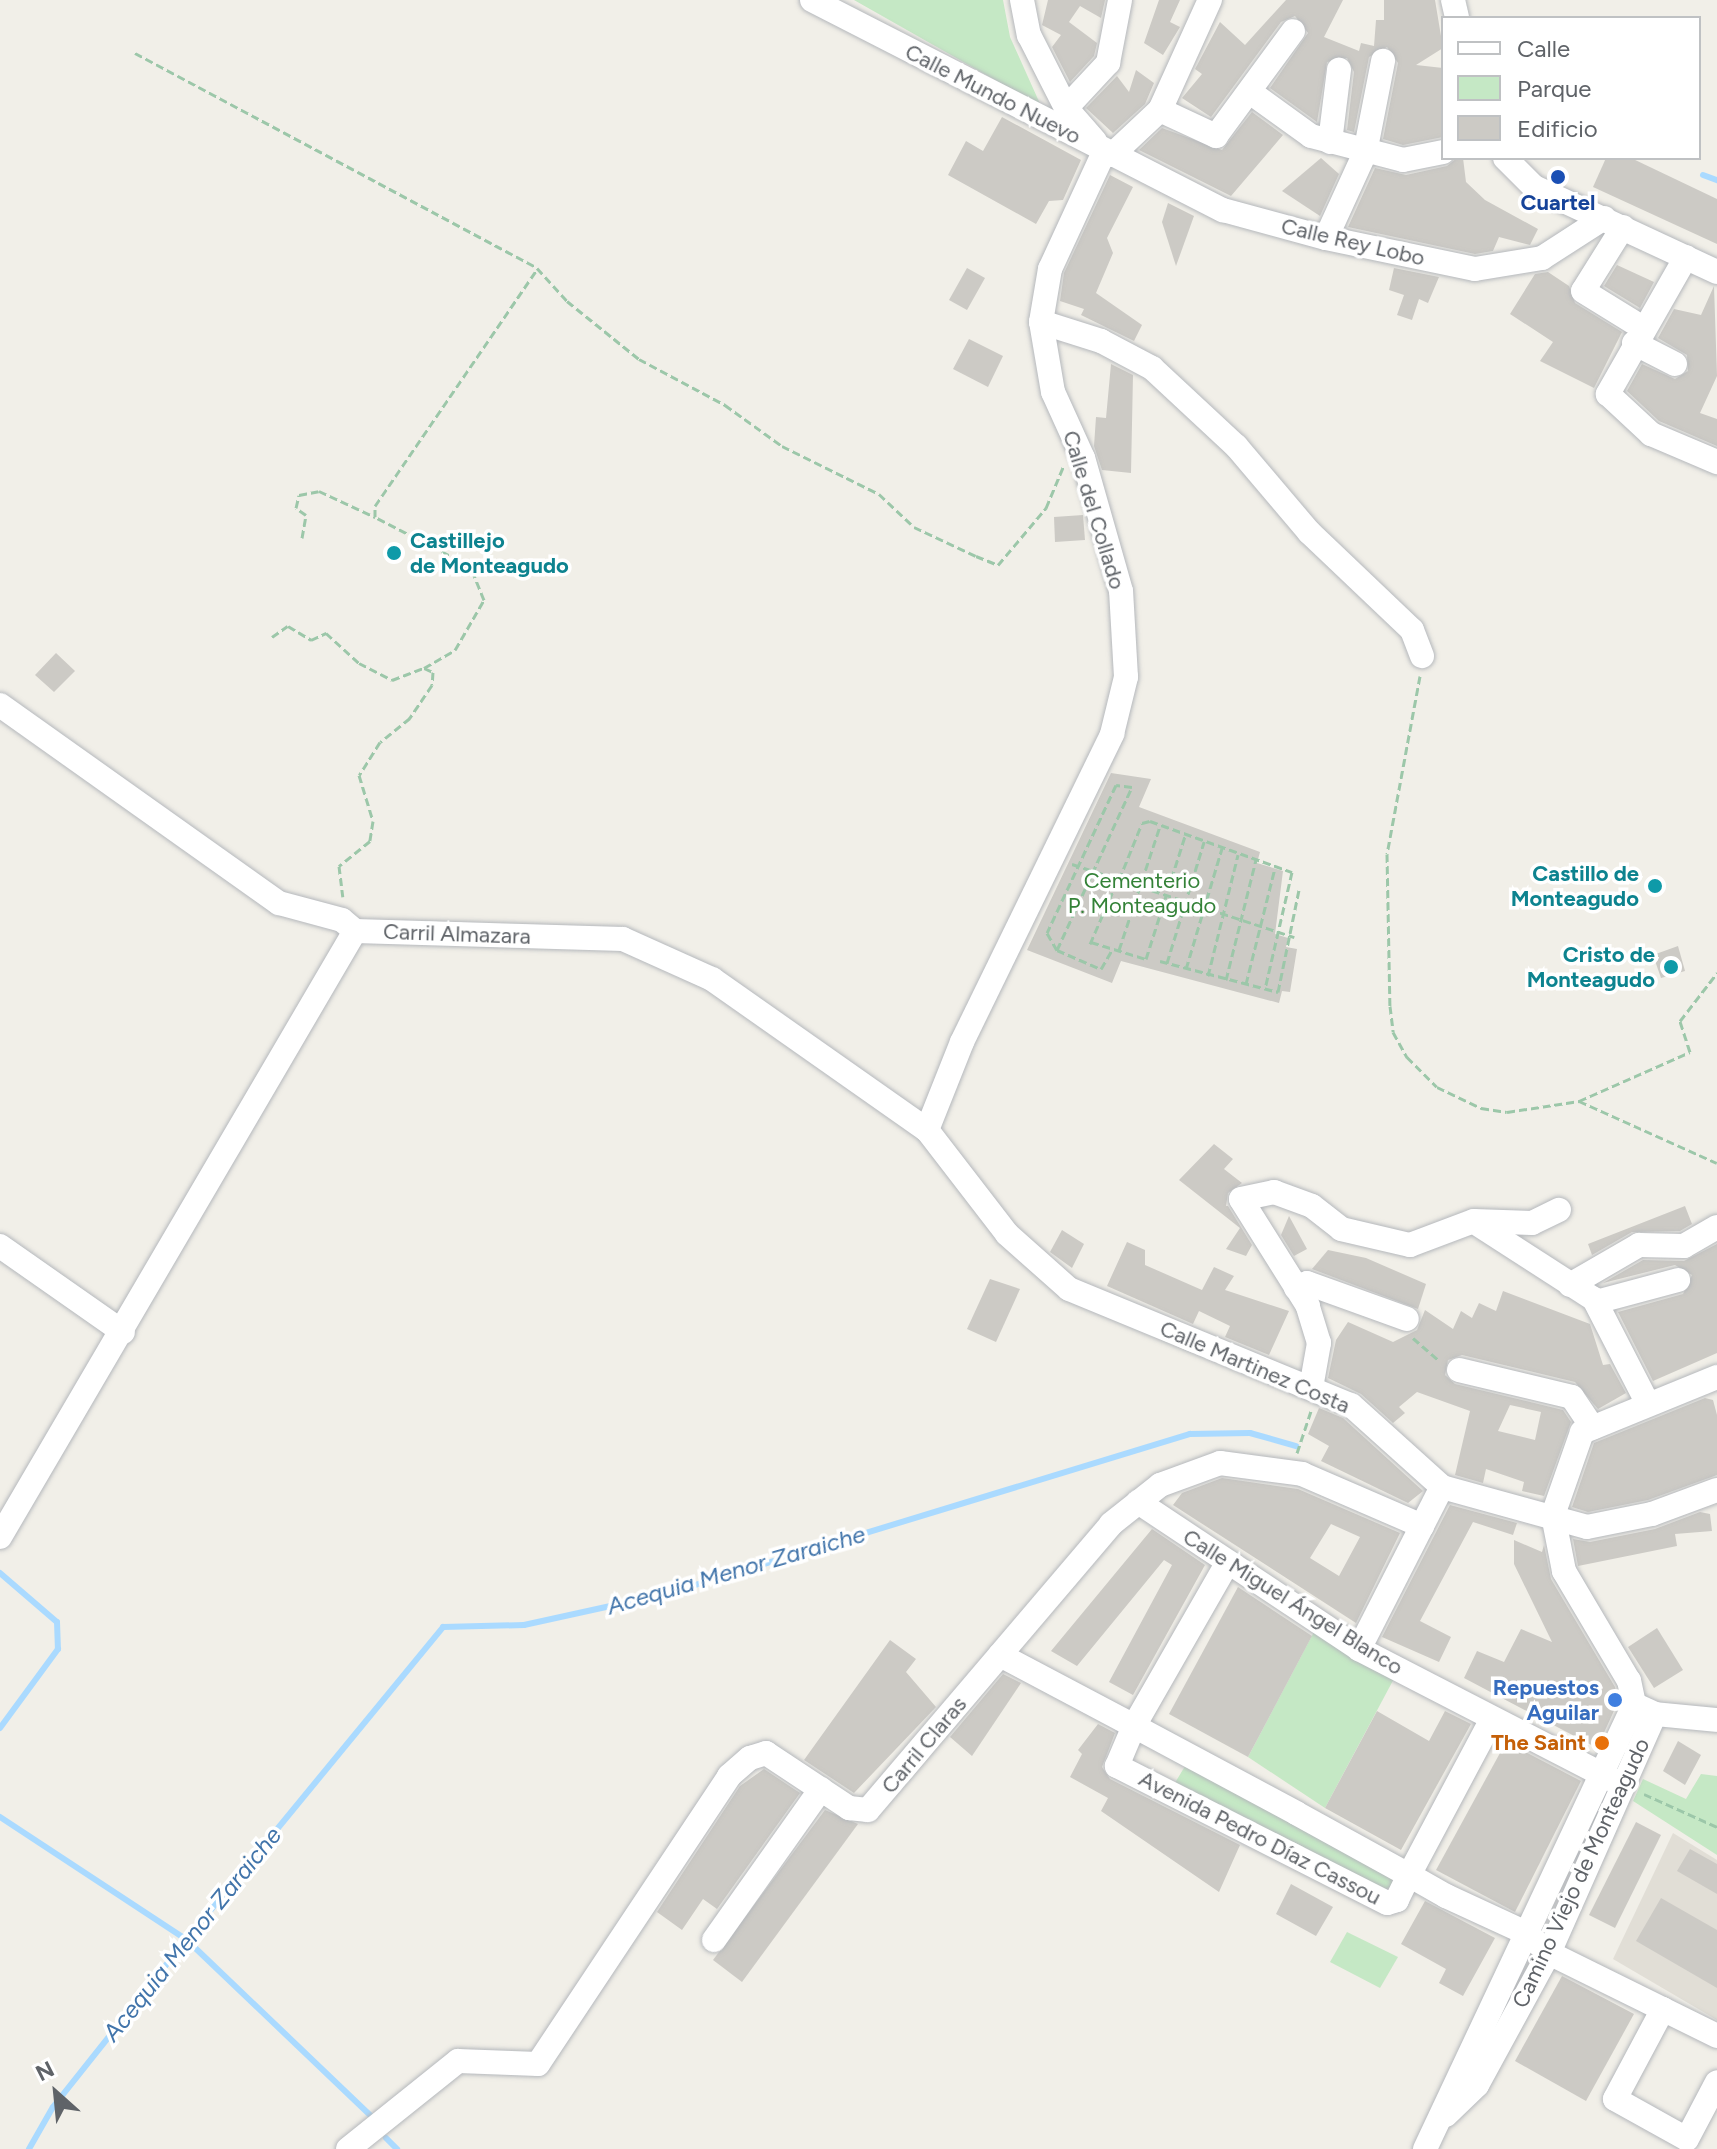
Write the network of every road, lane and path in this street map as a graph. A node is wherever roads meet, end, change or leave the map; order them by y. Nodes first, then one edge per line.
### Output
1 (812, 0) edge
2 (1022, 0) edge
3 (1120, 0) edge
4 (1210, 0) edge
5 (1293, 31) dead end
6 (135, 53) dead end
7 (1383, 61) dead end
8 (1339, 70) dead end
9 (1250, 92) junction
10 (1066, 108) junction
11 (1160, 110) junction
12 (1330, 142) junction
13 (1441, 152) edge
14 (1365, 153) junction
15 (1108, 154) junction
16 (1507, 160) edge
17 (1614, 223) junction
18 (1326, 238) junction
19 (1686, 257) junction
20 (537, 268) junction
21 (1717, 272) edge
22 (1041, 322) junction
23 (1639, 335) junction
24 (1675, 364) dead end
25 (1083, 458) junction
26 (1717, 462) edge
27 (375, 517) junction
28 (302, 538) dead end
29 (272, 637) dead end
30 (1422, 656) joint
31 (424, 668) junction
32 (0, 705) edge
33 (1160, 826) junction
34 (1185, 836) junction
35 (1204, 842) junction
36 (1222, 848) junction
37 (1239, 853) junction
38 (1053, 858) junction
39 (1256, 859) junction
40 (1078, 866) junction
41 (1275, 867) junction
42 (1093, 872) junction
43 (1118, 881) junction
44 (1141, 888) junction
45 (1299, 890) dead end
46 (1167, 896) junction
47 (1185, 904) junction
48 (1204, 910) junction
49 (1223, 916) junction
50 (1242, 921) junction
51 (349, 926) junction
52 (1260, 926) junction
53 (1280, 931) junction
54 (1292, 936) junction
55 (1113, 948) junction
56 (1057, 950) junction
57 (1119, 950) junction
58 (1160, 961) dead end
59 (1167, 963) junction
60 (1186, 969) junction
61 (1717, 973) edge
62 (1208, 976) junction
63 (1226, 980) junction
64 (1246, 984) junction
65 (1265, 989) junction
66 (1579, 1101) junction
67 (927, 1130) junction
68 (1717, 1163) edge
69 (1559, 1210) dead end
70 (1474, 1221) junction
71 (1717, 1227) edge
72 (0, 1246) edge
73 (1678, 1280) dead end
74 (1570, 1285) junction
75 (1296, 1288) junction
76 (1596, 1302) junction
77 (1410, 1328) joint
78 (123, 1332) junction
79 (1459, 1370) joint
80 (1717, 1377) edge
81 (1315, 1390) junction
82 (1648, 1404) junction
83 (1593, 1428) junction
84 (1296, 1458) dead end
85 (1442, 1487) junction
86 (1717, 1490) edge
87 (1138, 1502) junction
88 (1553, 1515) junction
89 (1422, 1526) junction
90 (0, 1537) edge
91 (1228, 1562) junction
92 (1359, 1649) junction
93 (1000, 1655) junction
94 (1645, 1709) junction
95 (1492, 1719) junction
96 (1717, 1720) edge
97 (1134, 1726) junction
98 (1612, 1780) junction
99 (821, 1789) junction
100 (1717, 1827) edge
101 (1409, 1875) junction
102 (1526, 1933) junction
103 (714, 1940) dead end
104 (1549, 1953) junction
105 (1663, 2009) junction
106 (1717, 2036) edge
107 (1464, 2082) junction
108 (1717, 2082) edge
109 (348, 2149) edge
110 (1425, 2149) edge

1 - 15 street, Calle Mundo Nuevo
2 - 10 street, Calle Mundo Nuevo
3 - 10 street
4 - 11 street
5 - 9 street
6 - 20 path
7 - 14 street
8 - 12 street
9 - 11 street
9 - 12 street
10 - 15 street, Calle Mundo Nuevo
11 - 15 street
12 - 14 street
13 - 14 street
14 - 18 street
15 - 18 street, Calle Rey Lobo
15 - 22 street, Calle del Collado
16 - 17 street
17 - 18 street, Calle Rey Lobo
17 - 19 street
17 - 23 street
19 - 21 street
19 - 23 street
20 - 25 path
20 - 27 path
22 - 25 street, Calle del Collado
22 - 30 street
23 - 24 street
23 - 26 street
25 - 38 street, Calle del Collado
27 - 28 path
27 - 31 path
29 - 31 path
30 - 66 path
31 - 51 path
32 - 51 street, Carril Almazara
33 - 34 path
33 - 43 path
33 - 44 path
34 - 35 path
34 - 46 path
35 - 36 path
35 - 47 path
36 - 37 path
36 - 48 path
37 - 39 path
37 - 49 path
38 - 40 path
38 - 67 street, Calle del Collado
39 - 41 path
39 - 50 path
40 - 42 path
40 - 42 path
40 - 56 path
41 - 52 path
41 - 53 path
42 - 43 path
42 - 56 path
43 - 44 path
43 - 55 path
44 - 46 path
44 - 57 path
45 - 54 path
46 - 47 path
46 - 57 path
47 - 48 path
47 - 59 path
48 - 49 path
48 - 60 path
49 - 50 path
49 - 62 path
50 - 52 path
50 - 63 path
51 - 67 street, Carril Almazara
51 - 78 street
52 - 53 path
52 - 64 path
53 - 54 path
53 - 65 path
54 - 65 path
55 - 56 path
55 - 57 path
58 - 59 path
59 - 60 path
60 - 62 path
61 - 66 path
62 - 63 path
63 - 64 path
64 - 65 path
66 - 68 path
67 - 81 street, Calle Martinez Costa
69 - 70 street
70 - 74 street
70 - 75 street
71 - 74 street
72 - 78 street
73 - 76 street
74 - 76 street
75 - 77 street
75 - 81 street
76 - 82 street
77 - 79 path
78 - 90 street
79 - 83 street
80 - 82 street
81 - 84 path
81 - 85 street, Calle Martinez Costa
82 - 83 street
83 - 88 street
85 - 88 street, Calle Martinez Costa
85 - 89 street
86 - 88 street, Calle Martinez Costa
87 - 89 street, Carril Claras
87 - 91 street, Calle Miguel Ángel Blanco
87 - 93 street, Carril Claras
88 - 94 street, Camino Viejo de Monteagudo
89 - 92 street
91 - 92 street, Calle Miguel Ángel Blanco
91 - 97 street
92 - 95 street, Calle Miguel Ángel Blanco
93 - 97 street
93 - 99 street, Carril Claras
94 - 96 street
94 - 98 street, Camino Viejo de Monteagudo
95 - 98 street, Calle Miguel Ángel Blanco
95 - 101 street
97 - 101 street, Avenida Pedro Díaz Cassou
97 - 101 street, Avenida Pedro Díaz Cassou
98 - 100 path
98 - 102 street, Camino Viejo de Monteagudo
98 - 104 street, Camino Viejo de Monteagudo
99 - 103 street
99 - 109 street, Carril Claras
101 - 102 street, Avenida Pedro Díaz Cassou
102 - 104 street, Avenida Pedro Díaz Cassou
102 - 107 street, Camino Viejo de Monteagudo
104 - 105 street, Avenida Pedro Díaz Cassou
104 - 107 street, Camino Viejo de Monteagudo
105 - 106 street, Avenida Pedro Díaz Cassou
105 - 108 street
107 - 110 street, Camino Viejo de Monteagudo

